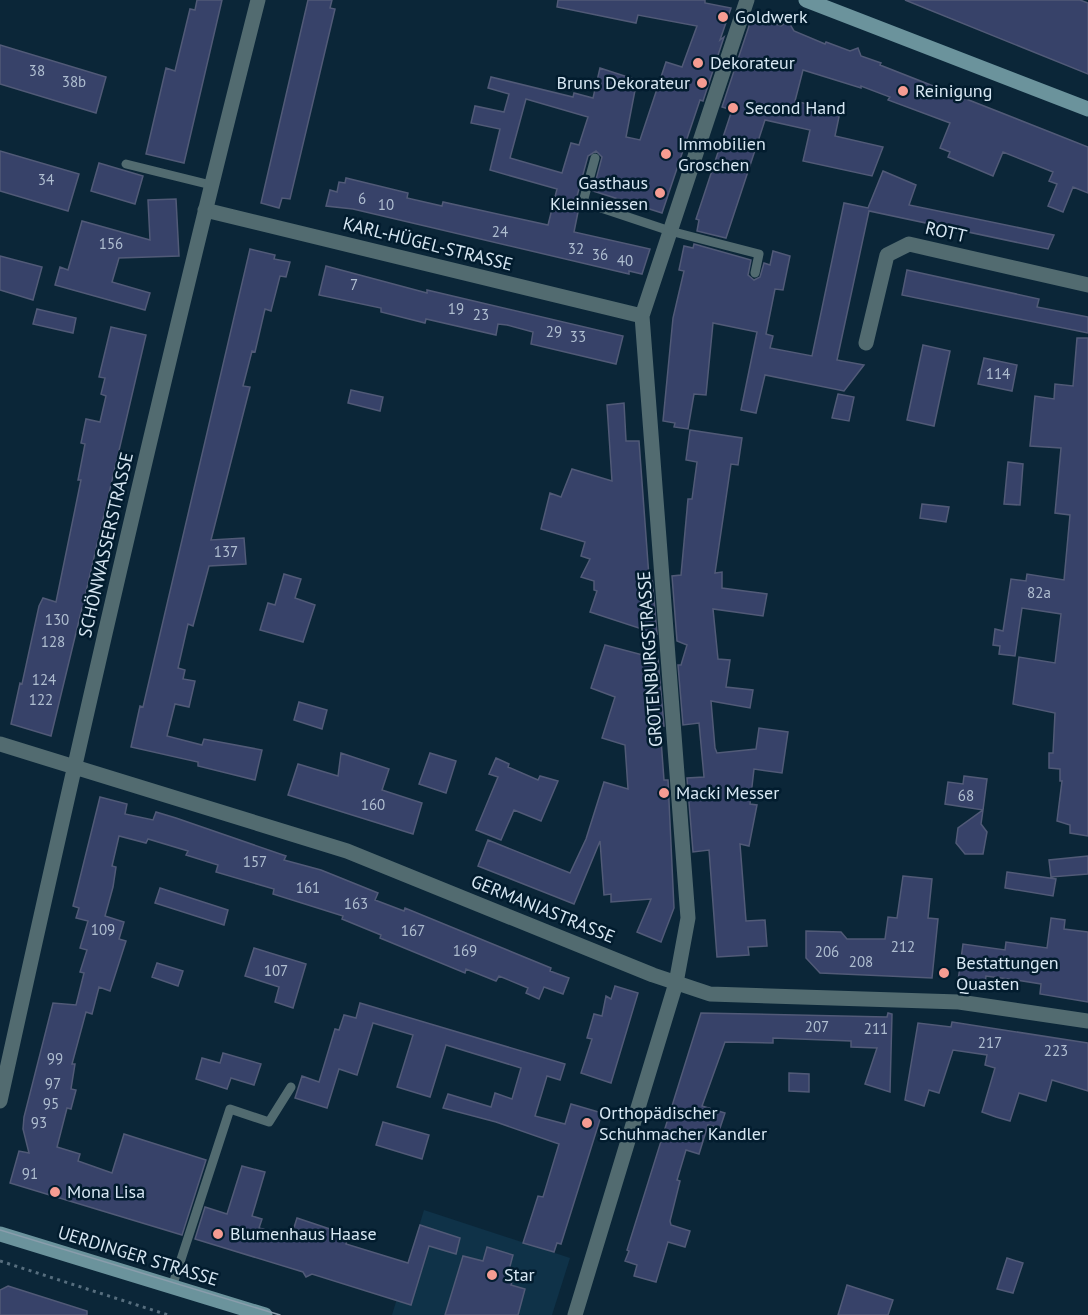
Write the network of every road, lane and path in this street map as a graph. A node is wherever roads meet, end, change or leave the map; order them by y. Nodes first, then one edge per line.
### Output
1 (258, 0) edge
2 (747, 0) edge
3 (806, 0) edge
4 (1088, 109) edge
5 (595, 158) dead end
6 (126, 164) dead end
7 (211, 185) junction
8 (205, 210) junction
9 (670, 231) junction
10 (755, 273) dead end
11 (1088, 285) edge
12 (642, 316) junction
13 (866, 343) dead end
14 (0, 744) edge
15 (74, 767) junction
16 (676, 983) junction
17 (1088, 1021) edge
18 (291, 1087) dead end
19 (0, 1101) edge
20 (0, 1234) edge
21 (0, 1261) edge
22 (172, 1287) junction
23 (168, 1315) edge
24 (265, 1315) edge
25 (575, 1315) edge

1 - 7 street, SCHÖNWASSERSTRASSE
2 - 9 street, GROTENBURGSTRASSE
3 - 4 street
5 - 9 lane
6 - 7 lane
7 - 8 street, SCHÖNWASSERSTRASSE
8 - 12 street, KARL-HÜGEL-STRASSE
8 - 15 street, SCHÖNWASSERSTRASSE
9 - 10 lane
9 - 12 street, GROTENBURGSTRASSE
11 - 13 street, ROTT
12 - 16 street, GROTENBURGSTRASSE
14 - 15 street, GERMANIASTRASSE
15 - 16 street, GERMANIASTRASSE
15 - 19 street, SCHÖNWASSERSTRASSE
16 - 17 street, GERMANIASTRASSE
16 - 25 street, GROTENBURGSTRASSE
18 - 22 lane
20 - 22 street, UERDINGER STRASSE
21 - 23 path
22 - 24 street, UERDINGER STRASSE

